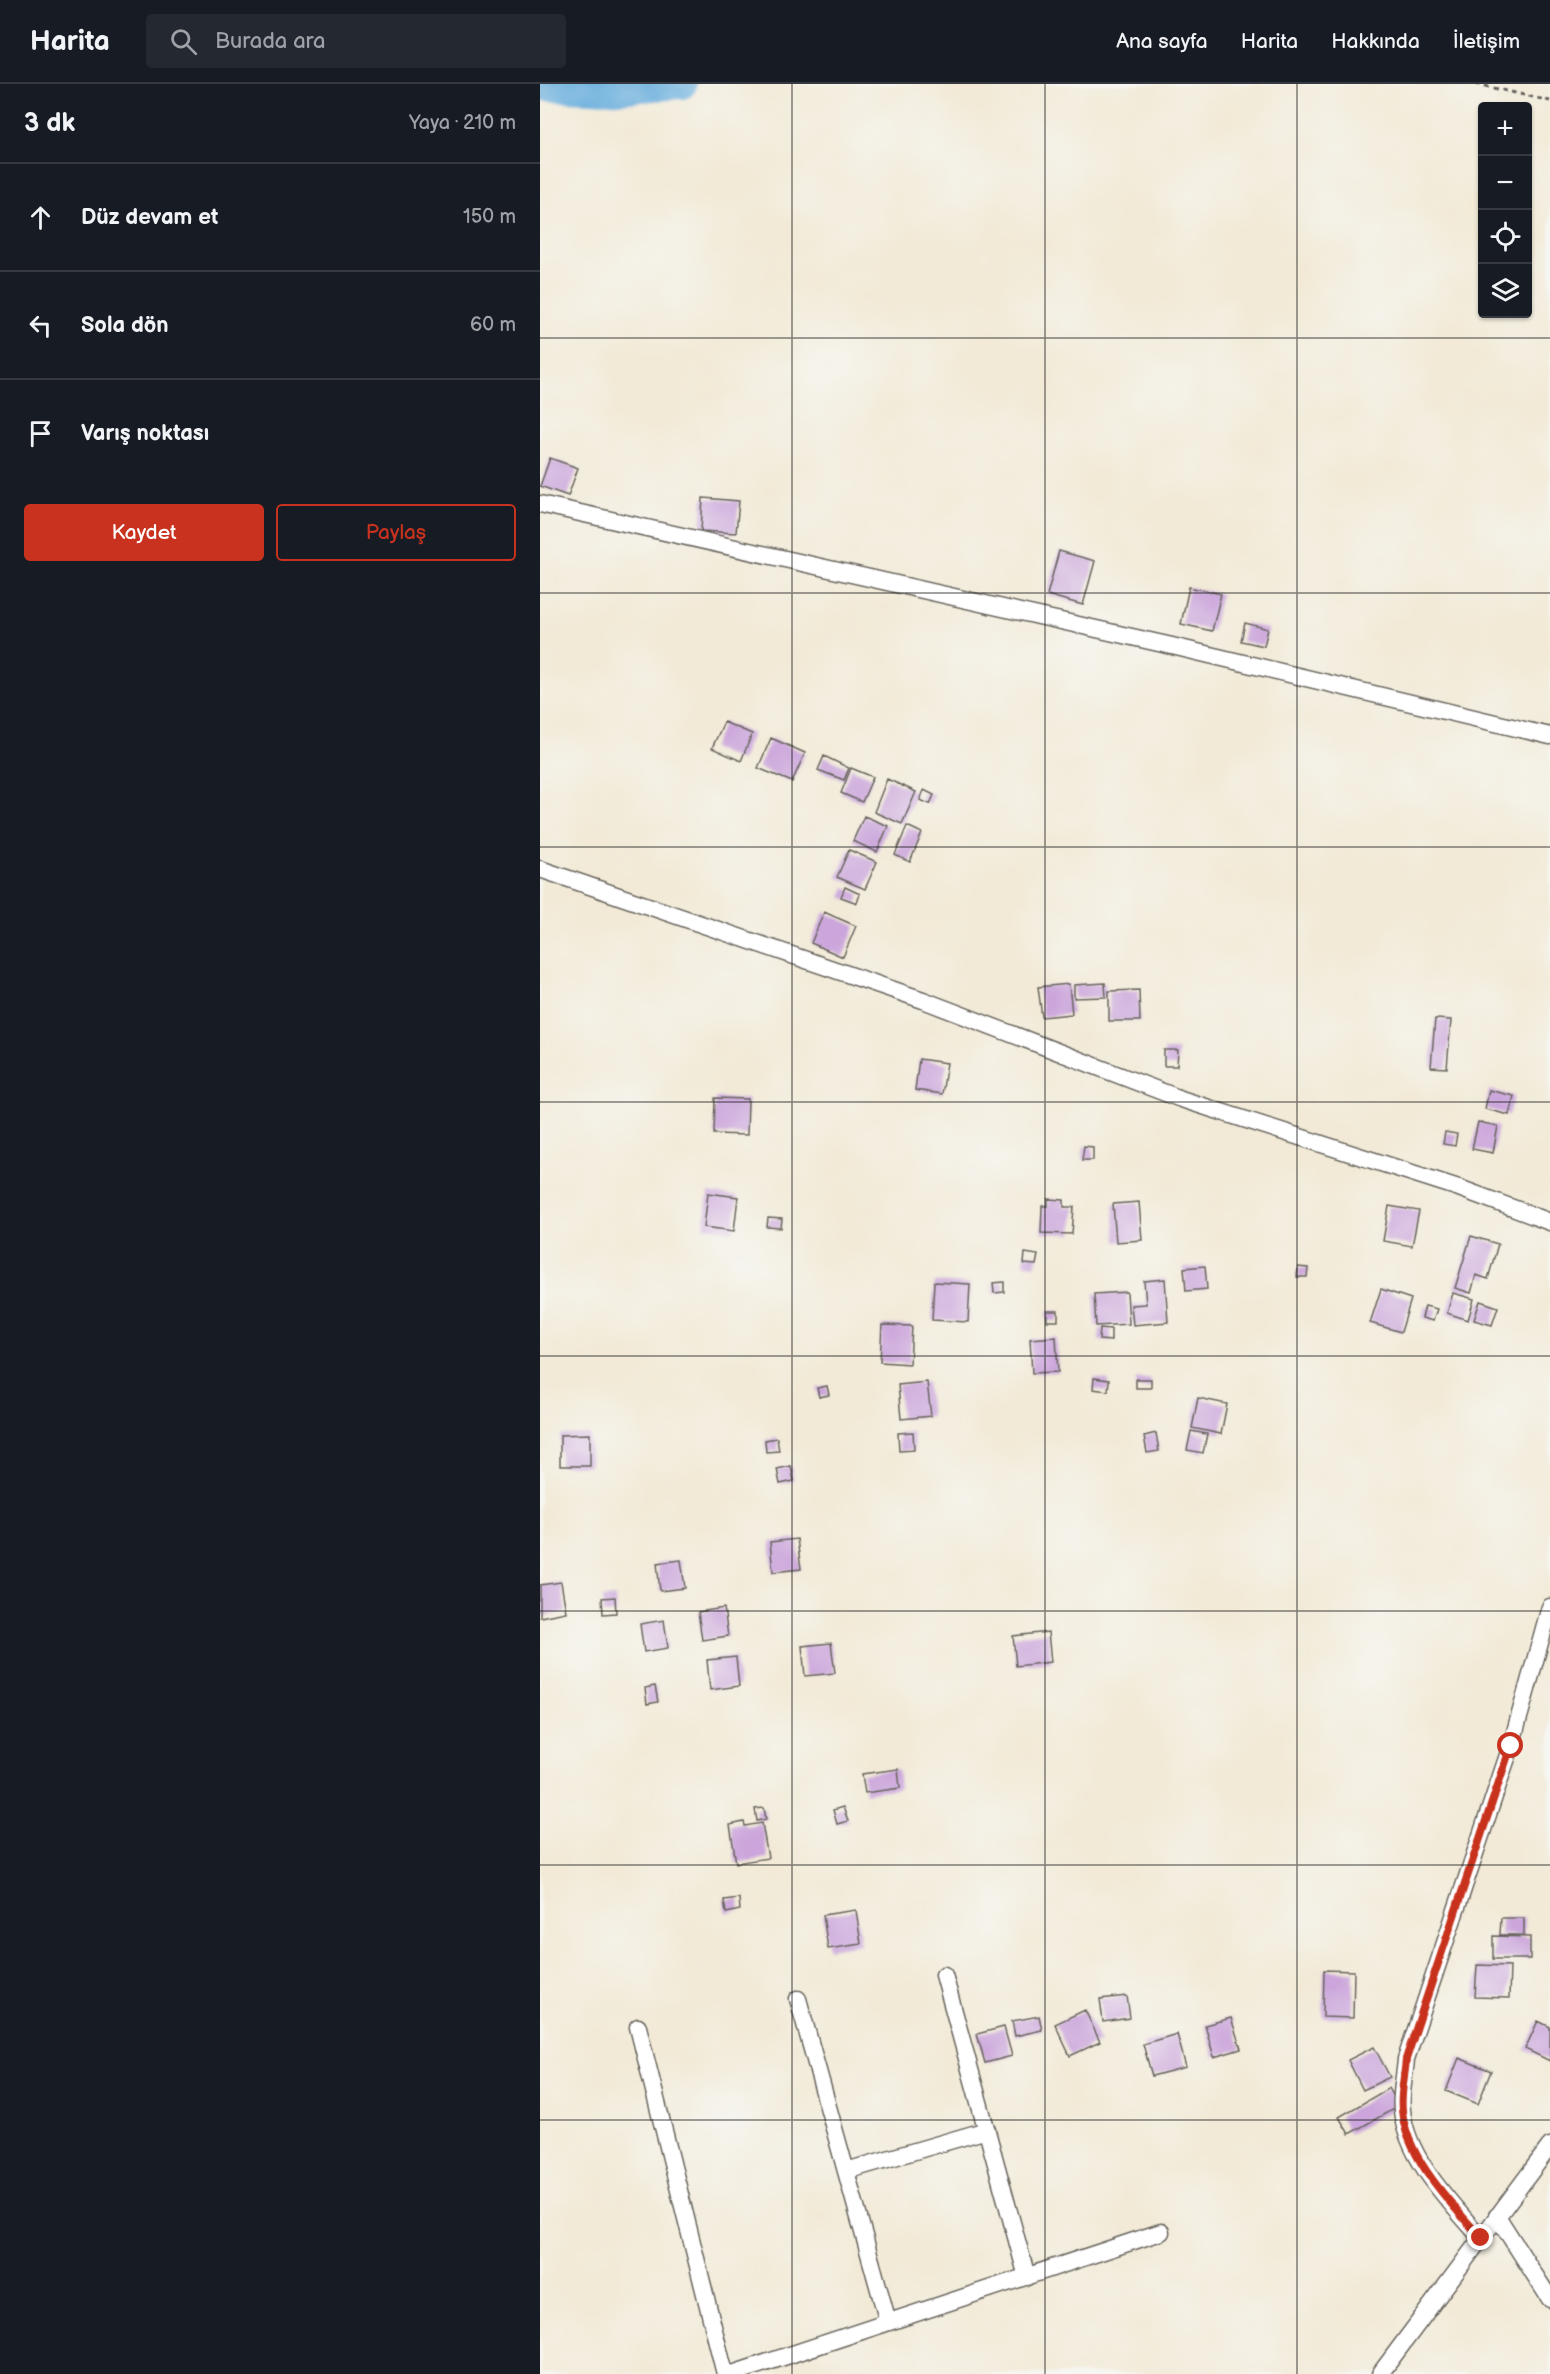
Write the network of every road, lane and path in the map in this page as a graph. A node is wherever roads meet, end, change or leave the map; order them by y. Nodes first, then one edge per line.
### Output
1 (1476, 84) edge
2 (1550, 101) edge
3 (540, 504) edge
4 (1550, 736) edge
5 (540, 869) edge
6 (1550, 1222) edge
7 (1550, 1607) edge
8 (944, 1975) dead end
9 (798, 1999) dead end
10 (639, 2027) dead end
11 (987, 2130) junction
12 (1550, 2145) edge
13 (846, 2172) junction
14 (1497, 2216) junction
15 (1161, 2232) dead end
16 (1481, 2238) junction
17 (1027, 2277) junction
18 (1550, 2299) edge
19 (888, 2322) junction
20 (725, 2374) edge
21 (732, 2374) edge
22 (1380, 2374) edge

1 - 2 path
3 - 4 street
5 - 6 street
7 - 16 street
8 - 11 street
9 - 13 street
10 - 20 street
11 - 13 street
11 - 17 street
12 - 14 street
13 - 19 street
14 - 16 street
14 - 18 street
15 - 17 street
16 - 22 street
17 - 19 street
19 - 21 street

